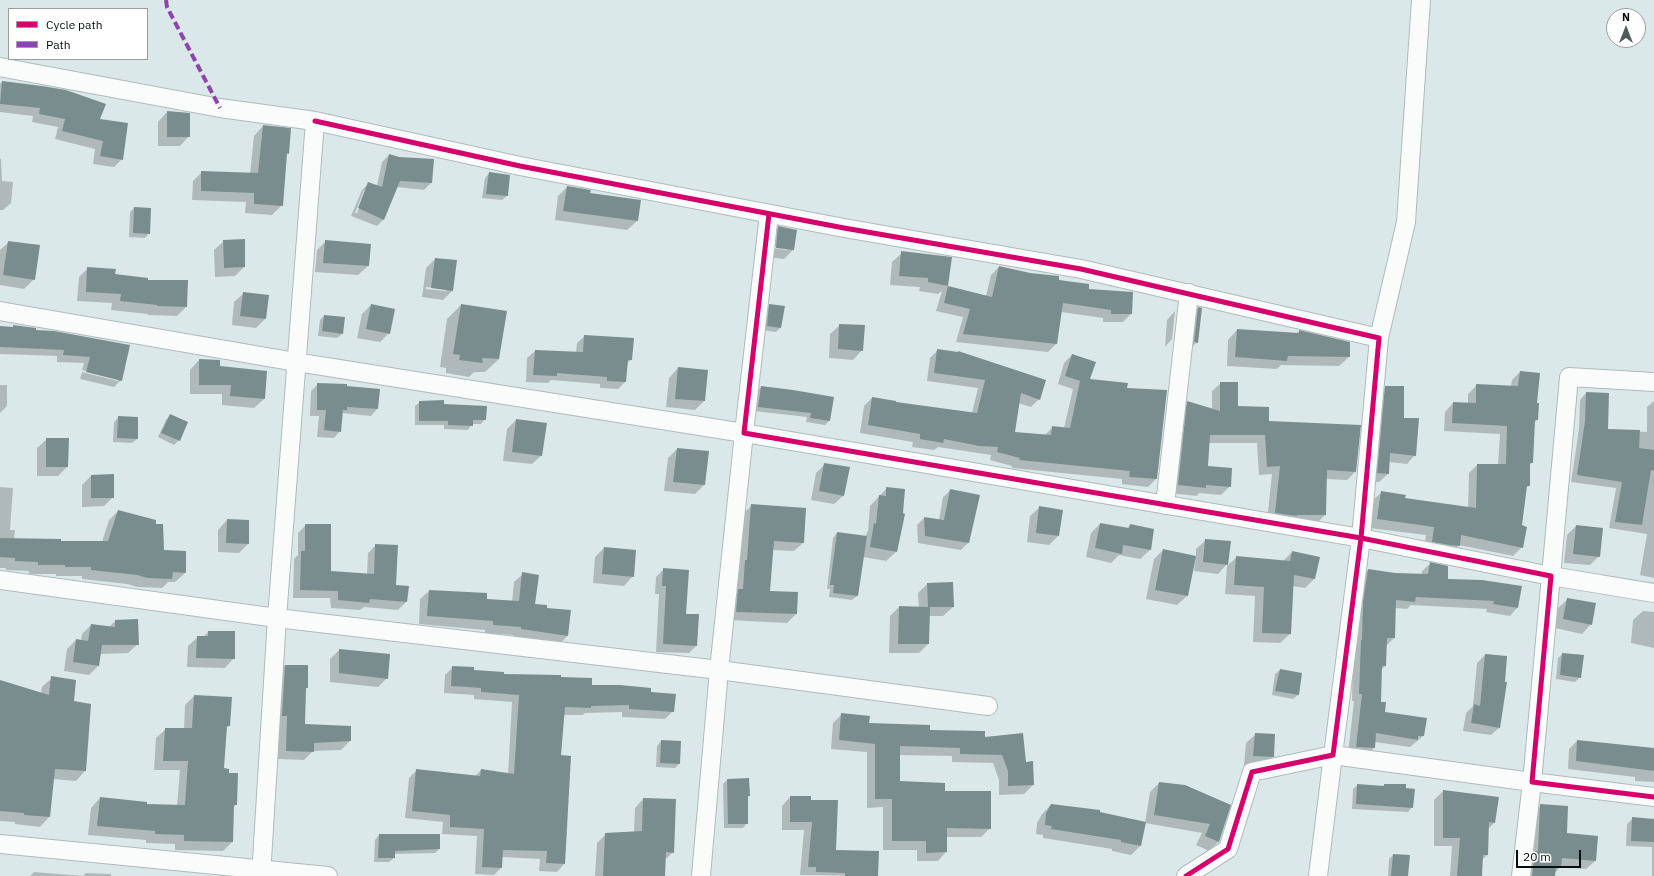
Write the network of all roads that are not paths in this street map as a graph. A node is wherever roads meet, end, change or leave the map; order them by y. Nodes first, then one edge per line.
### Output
1 (1421, 0) edge
2 (0, 67) edge
3 (315, 121) junction
4 (770, 214) junction
5 (1189, 293) junction
6 (0, 311) edge
7 (1379, 338) junction
8 (296, 362) junction
9 (1654, 382) edge
10 (744, 433) junction
11 (1165, 505) junction
12 (1361, 538) junction
13 (1551, 576) junction
14 (0, 580) edge
15 (1654, 593) edge
16 (277, 618) junction
17 (719, 670) junction
18 (988, 706) dead end
19 (1333, 755) junction
20 (1532, 782) junction
21 (1654, 797) edge
22 (0, 844) edge
23 (262, 873) edge
24 (328, 876) edge
25 (701, 876) edge
26 (1186, 876) edge
27 (1318, 876) edge
28 (1521, 876) edge

1 - 7 street
2 - 3 street
3 - 4 street
3 - 8 street
4 - 5 street
4 - 10 street
5 - 7 street
5 - 11 street
6 - 8 street
7 - 12 street
8 - 10 street
8 - 16 street
9 - 13 street
10 - 11 street
10 - 17 street
11 - 12 street
12 - 13 street
12 - 19 street
13 - 15 street
13 - 20 street
14 - 16 street
16 - 17 street
16 - 23 street
17 - 18 street
17 - 25 street
19 - 20 street
19 - 26 street
19 - 27 street
20 - 21 street
20 - 28 street
22 - 23 street
23 - 24 street

